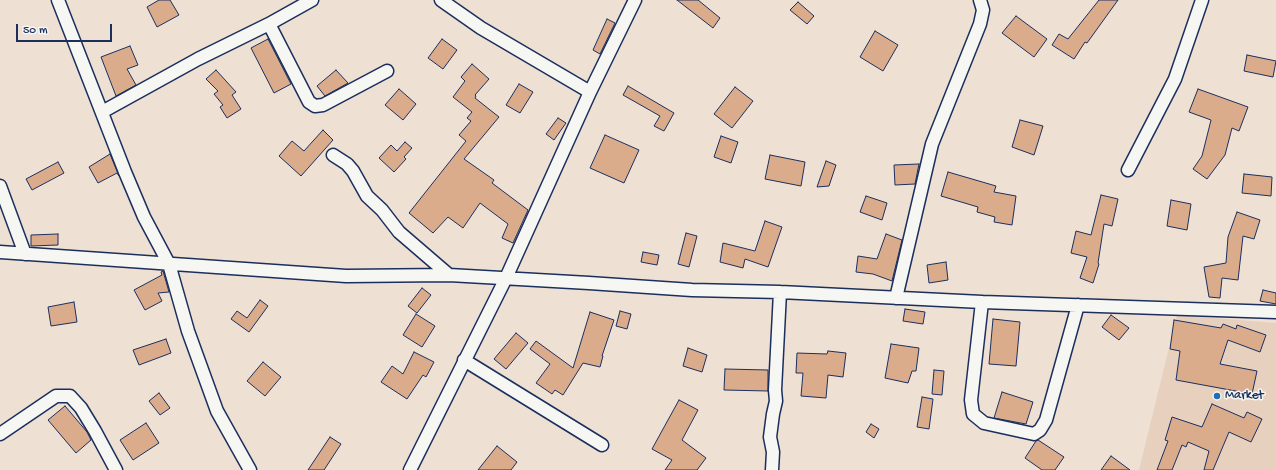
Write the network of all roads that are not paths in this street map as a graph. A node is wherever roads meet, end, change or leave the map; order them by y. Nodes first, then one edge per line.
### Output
1 (58, 0) edge
2 (312, 0) edge
3 (441, 0) edge
4 (980, 0) edge
5 (1202, 0) edge
6 (629, 3) edge
7 (269, 24) junction
8 (386, 71) dead end
9 (590, 92) junction
10 (102, 112) junction
11 (333, 155) dead end
12 (1128, 170) dead end
13 (0, 186) edge
14 (0, 252) edge
15 (25, 254) junction
16 (170, 264) junction
17 (450, 275) junction
18 (506, 278) junction
19 (780, 292) junction
20 (896, 298) junction
21 (982, 302) junction
22 (1078, 305) junction
23 (1276, 312) edge
24 (464, 360) junction
25 (0, 434) edge
26 (602, 445) dead end
27 (116, 470) edge
28 (250, 470) edge
29 (410, 470) edge
30 (772, 470) edge

1 - 10 street
2 - 7 street
3 - 9 street
4 - 20 street
5 - 12 street
6 - 9 street
7 - 8 street
7 - 10 street
9 - 18 street
10 - 16 street
11 - 17 street
13 - 15 street
14 - 15 street
15 - 16 street
16 - 17 street
16 - 28 street
17 - 18 street
18 - 19 street
18 - 24 street
19 - 20 street
19 - 30 street
20 - 21 street
21 - 22 street
21 - 22 street
22 - 23 street
24 - 26 street
24 - 29 street
25 - 27 street

